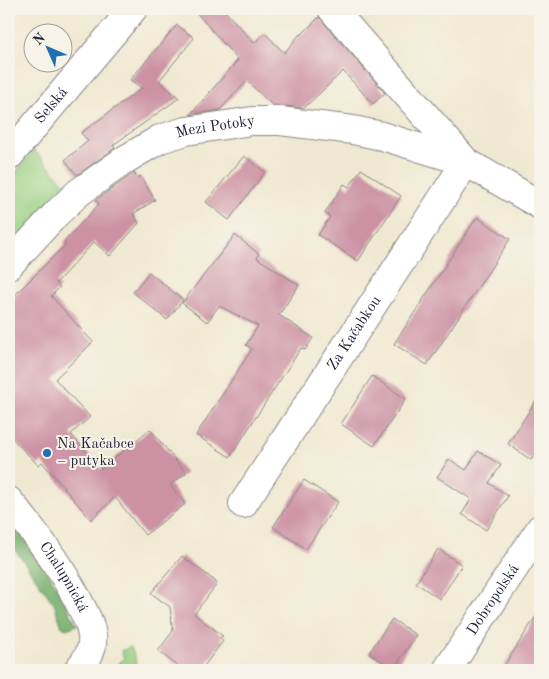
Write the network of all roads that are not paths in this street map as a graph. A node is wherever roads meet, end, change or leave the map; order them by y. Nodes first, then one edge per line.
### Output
1 (133, 9) edge
2 (332, 9) edge
3 (9, 156) edge
4 (466, 162) junction
5 (540, 205) edge
6 (9, 265) edge
7 (9, 501) edge
8 (243, 504) dead end
9 (540, 529) edge
10 (81, 666) edge
11 (447, 670) edge

1 - 3 street, Selská
2 - 4 street, Mezi Potoky
4 - 5 street, Mezi Potoky
4 - 6 street, Mezi Potoky
4 - 8 street, Za Kačabkou
7 - 10 street, Chalupnická
9 - 11 street, Dobropolská

